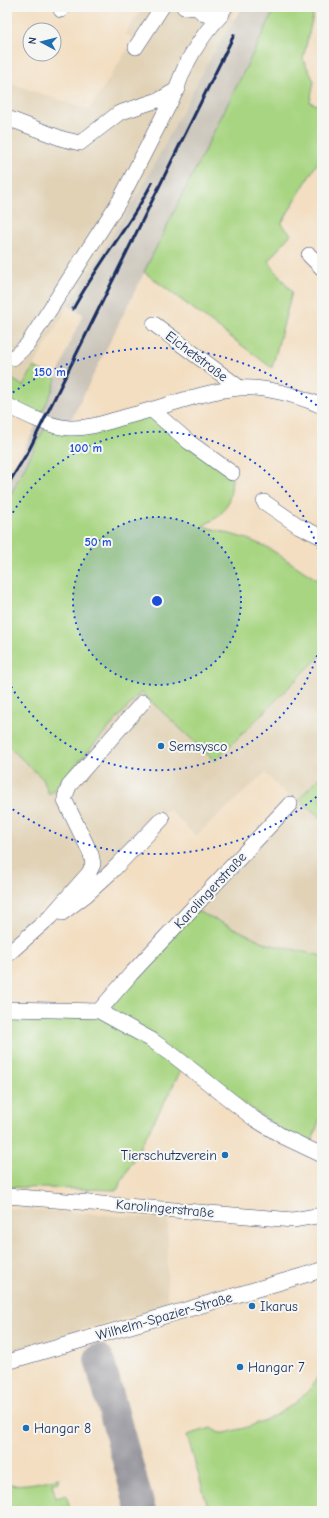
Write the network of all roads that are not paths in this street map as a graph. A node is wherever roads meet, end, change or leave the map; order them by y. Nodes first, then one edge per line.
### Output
1 (162, 7) edge
2 (184, 7) edge
3 (223, 10) edge
4 (136, 47) dead end
5 (176, 91) junction
6 (7, 125) edge
7 (310, 255) dead end
8 (322, 268) edge
9 (154, 324) dead end
10 (7, 358) edge
11 (240, 388) junction
12 (7, 405) edge
13 (322, 406) edge
14 (152, 410) junction
15 (232, 472) dead end
16 (264, 502) dead end
17 (322, 537) edge
18 (143, 702) dead end
19 (290, 804) dead end
20 (162, 819) dead end
21 (50, 917) junction
22 (7, 955) edge
23 (7, 1009) edge
24 (99, 1011) junction
25 (322, 1155) edge
26 (7, 1196) edge
27 (322, 1215) edge
28 (322, 1270) edge
29 (7, 1362) edge

1 - 4 street
2 - 3 street
3 - 5 street
5 - 6 street
5 - 10 street
7 - 8 street
9 - 11 street, Eichetstraße
11 - 13 street, Eichetstraße
11 - 14 street, Eichetstraße
12 - 14 street, Eichetstraße
14 - 15 street
16 - 17 street
18 - 21 street
19 - 24 street, Karolingerstraße
20 - 21 street
21 - 22 street
23 - 24 street
24 - 25 street
26 - 27 street, Karolingerstraße
28 - 29 street, Wilhelm-Spazier-Straße

